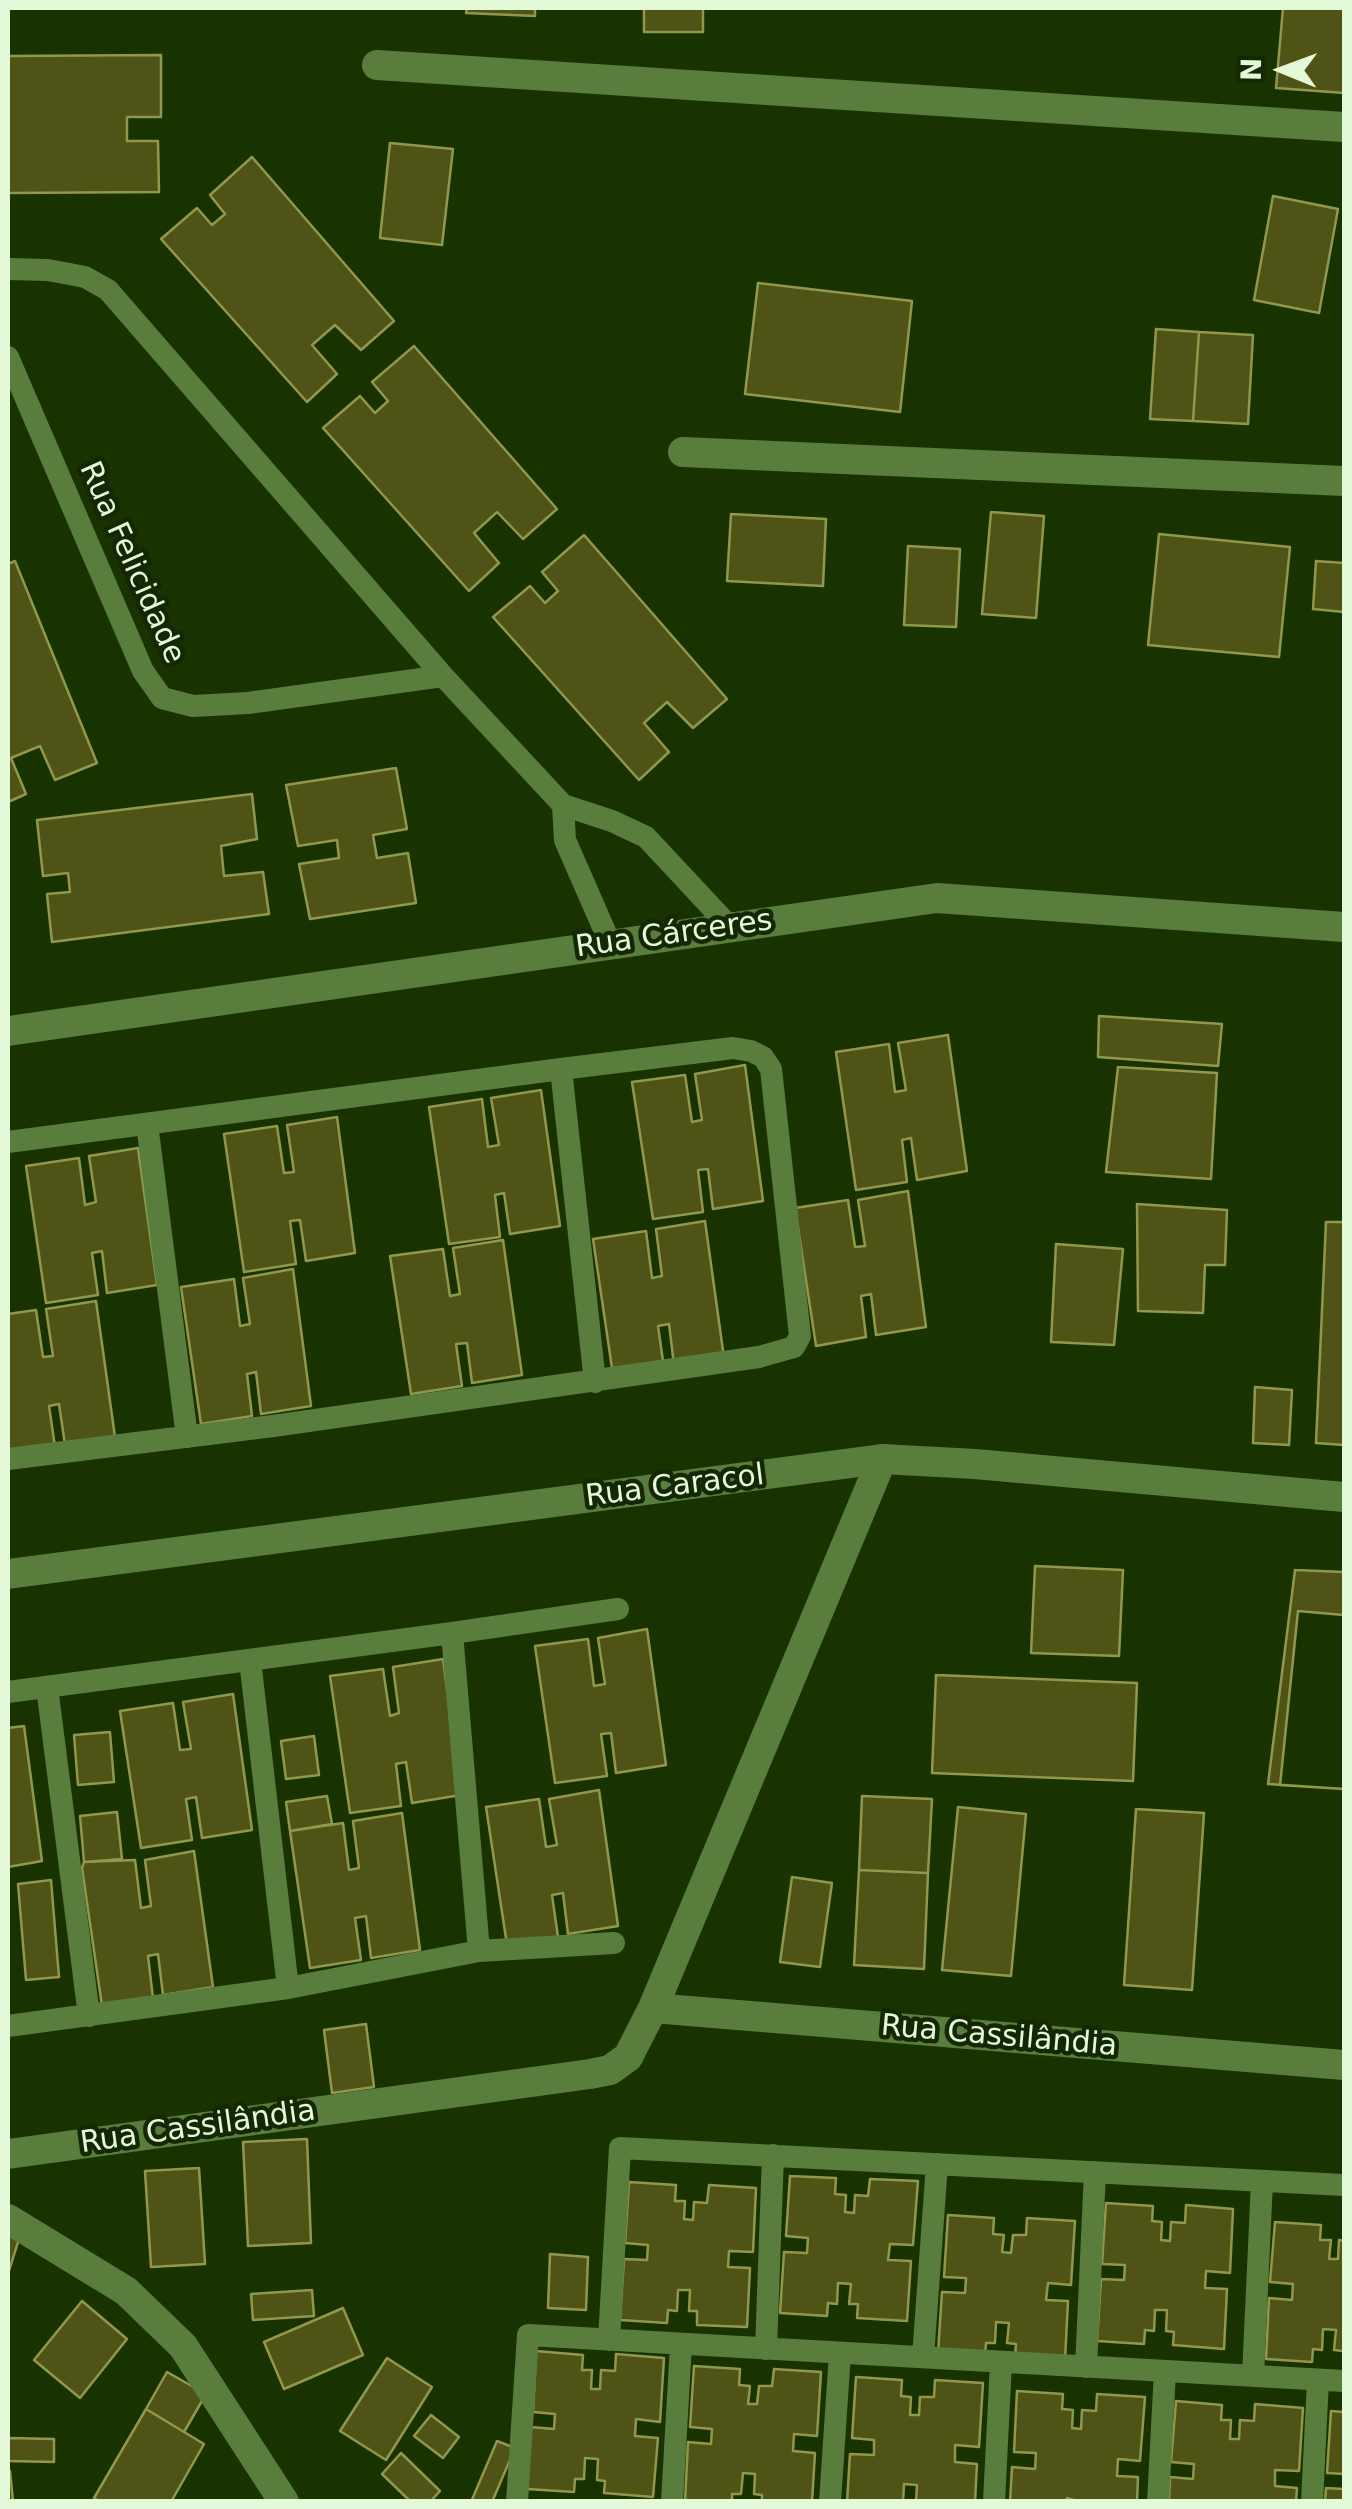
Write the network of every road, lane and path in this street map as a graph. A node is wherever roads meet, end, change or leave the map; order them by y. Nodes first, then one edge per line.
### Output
1 (377, 65) dead end
2 (1344, 127) edge
3 (8, 268) edge
4 (8, 357) edge
5 (683, 452) dead end
6 (1344, 481) edge
7 (443, 676) junction
8 (563, 804) junction
9 (730, 927) junction
10 (1344, 927) edge
11 (610, 943) junction
12 (8, 1032) edge
13 (561, 1069) junction
14 (147, 1124) junction
15 (8, 1142) edge
16 (595, 1382) junction
17 (187, 1437) junction
18 (8, 1459) edge
19 (882, 1459) junction
20 (1344, 1497) edge
21 (8, 1574) edge
22 (618, 1609) dead end
23 (452, 1632) junction
24 (250, 1660) junction
25 (47, 1687) junction
26 (8, 1692) edge
27 (614, 1943) dead end
28 (479, 1951) junction
29 (288, 1988) junction
30 (653, 2008) junction
31 (89, 2016) junction
32 (8, 2026) edge
33 (1344, 2065) edge
34 (8, 2154) edge
35 (773, 2155) junction
36 (937, 2164) junction
37 (1095, 2172) junction
38 (1262, 2181) junction
39 (1344, 2185) edge
40 (8, 2219) edge
41 (609, 2340) junction
42 (681, 2344) junction
43 (766, 2349) junction
44 (840, 2352) junction
45 (924, 2357) junction
46 (1000, 2362) junction
47 (1086, 2366) junction
48 (1165, 2371) junction
49 (1252, 2376) junction
50 (1318, 2380) junction
51 (1344, 2381) edge
52 (284, 2502) edge
53 (517, 2502) edge
54 (672, 2502) edge
55 (830, 2502) edge
56 (994, 2502) edge
57 (1158, 2502) edge
58 (1312, 2502) edge

1 - 2 street
3 - 7 lane
4 - 7 lane, Rua Felicidade
5 - 6 street
7 - 8 lane
8 - 9 lane
8 - 11 lane
9 - 10 street, Rua Cárceres
9 - 11 street, Rua Cárceres
11 - 12 street, Rua Cárceres
13 - 14 lane
13 - 16 lane
13 - 16 lane
14 - 15 lane
14 - 17 lane
16 - 17 lane
17 - 18 lane
19 - 20 street, Rua Caracol
19 - 21 street, Rua Caracol
19 - 30 street, Rua Cassilândia
22 - 23 lane
23 - 24 lane
23 - 28 lane
24 - 25 lane
24 - 29 lane
25 - 26 lane
25 - 31 lane
27 - 28 lane
28 - 29 lane
29 - 31 lane
30 - 33 street, Rua Cassilândia
30 - 34 street, Rua Cassilândia
31 - 32 lane
35 - 36 lane
35 - 41 lane
35 - 43 lane
36 - 37 lane
36 - 45 lane
37 - 38 lane
37 - 47 lane
38 - 39 lane
38 - 49 lane
40 - 52 street
41 - 42 lane
41 - 53 lane
42 - 43 lane
42 - 54 lane
43 - 44 lane
44 - 45 lane
44 - 55 lane
45 - 46 lane
46 - 47 lane
46 - 56 lane
47 - 48 lane
48 - 49 lane
48 - 57 lane
49 - 50 lane
50 - 51 lane
50 - 58 lane

